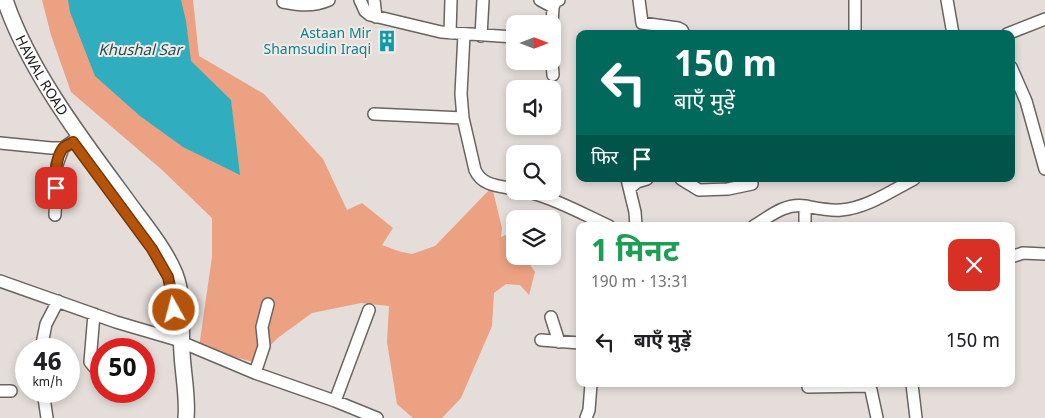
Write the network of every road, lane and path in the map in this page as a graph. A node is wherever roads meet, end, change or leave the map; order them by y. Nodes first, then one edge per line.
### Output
1 (5, 0) edge
2 (329, 0) edge
3 (360, 0) edge
4 (374, 0) edge
5 (451, 0) edge
6 (482, 0) edge
7 (540, 0) edge
8 (639, 0) edge
9 (855, 0) edge
10 (947, 0) edge
11 (283, 2) dead end
12 (303, 3) edge
13 (556, 4) edge
14 (0, 12) edge
15 (376, 17) junction
16 (1045, 19) edge
17 (682, 30) edge
18 (854, 30) edge
19 (952, 30) edge
20 (1015, 31) edge
21 (450, 33) junction
22 (464, 34) junction
23 (481, 36) junction
24 (506, 37) edge
25 (553, 70) edge
26 (553, 75) dead end
27 (1015, 75) edge
28 (374, 114) dead end
29 (463, 118) junction
30 (72, 142) junction
31 (0, 143) edge
32 (1045, 169) edge
33 (686, 182) edge
34 (908, 182) edge
35 (628, 183) edge
36 (728, 184) edge
37 (752, 184) dead end
38 (506, 187) edge
39 (551, 200) edge
40 (805, 206) junction
41 (55, 215) dead end
42 (600, 222) edge
43 (636, 222) edge
44 (760, 222) edge
45 (806, 222) edge
46 (1045, 254) edge
47 (1015, 256) edge
48 (0, 281) edge
49 (58, 301) junction
50 (268, 304) dead end
51 (369, 310) dead end
52 (94, 314) junction
53 (551, 318) dead end
54 (43, 338) edge
55 (92, 338) edge
56 (541, 340) dead end
57 (177, 341) junction
58 (559, 342) junction
59 (576, 343) edge
60 (255, 373) junction
61 (591, 387) edge
62 (869, 387) edge
63 (912, 387) edge
64 (335, 401) junction
65 (45, 403) edge
66 (47, 418) edge
67 (181, 418) edge
68 (186, 418) edge
69 (377, 418) edge
70 (586, 418) edge
71 (877, 418) edge
72 (916, 418) edge

1 - 30 main road, HAWAL ROAD
2 - 12 street
3 - 15 street
4 - 15 street
5 - 21 street
6 - 23 street
7 - 13 street
8 - 17 street
9 - 18 street
10 - 19 street
11 - 12 street
14 - 30 main road, HAWAL ROAD
15 - 21 street
16 - 20 street
21 - 22 street
22 - 23 street
22 - 29 street
23 - 24 street
25 - 26 street
27 - 32 street
28 - 29 street
29 - 38 street
30 - 31 street
30 - 41 street
30 - 57 main road, HAWAL ROAD
33 - 36 street
34 - 40 street
35 - 43 street
36 - 37 street
39 - 42 street
40 - 44 street
40 - 45 street
46 - 47 street
48 - 49 street
49 - 52 street
49 - 54 street
50 - 60 street
51 - 64 street
52 - 55 street
52 - 57 street
53 - 58 street
56 - 58 street
57 - 60 street
57 - 67 main road, HAWAL ROAD
57 - 68 main road, HAWAL ROAD
58 - 59 street
60 - 64 street
61 - 70 street
62 - 71 street
63 - 72 street
64 - 69 street
65 - 66 street

